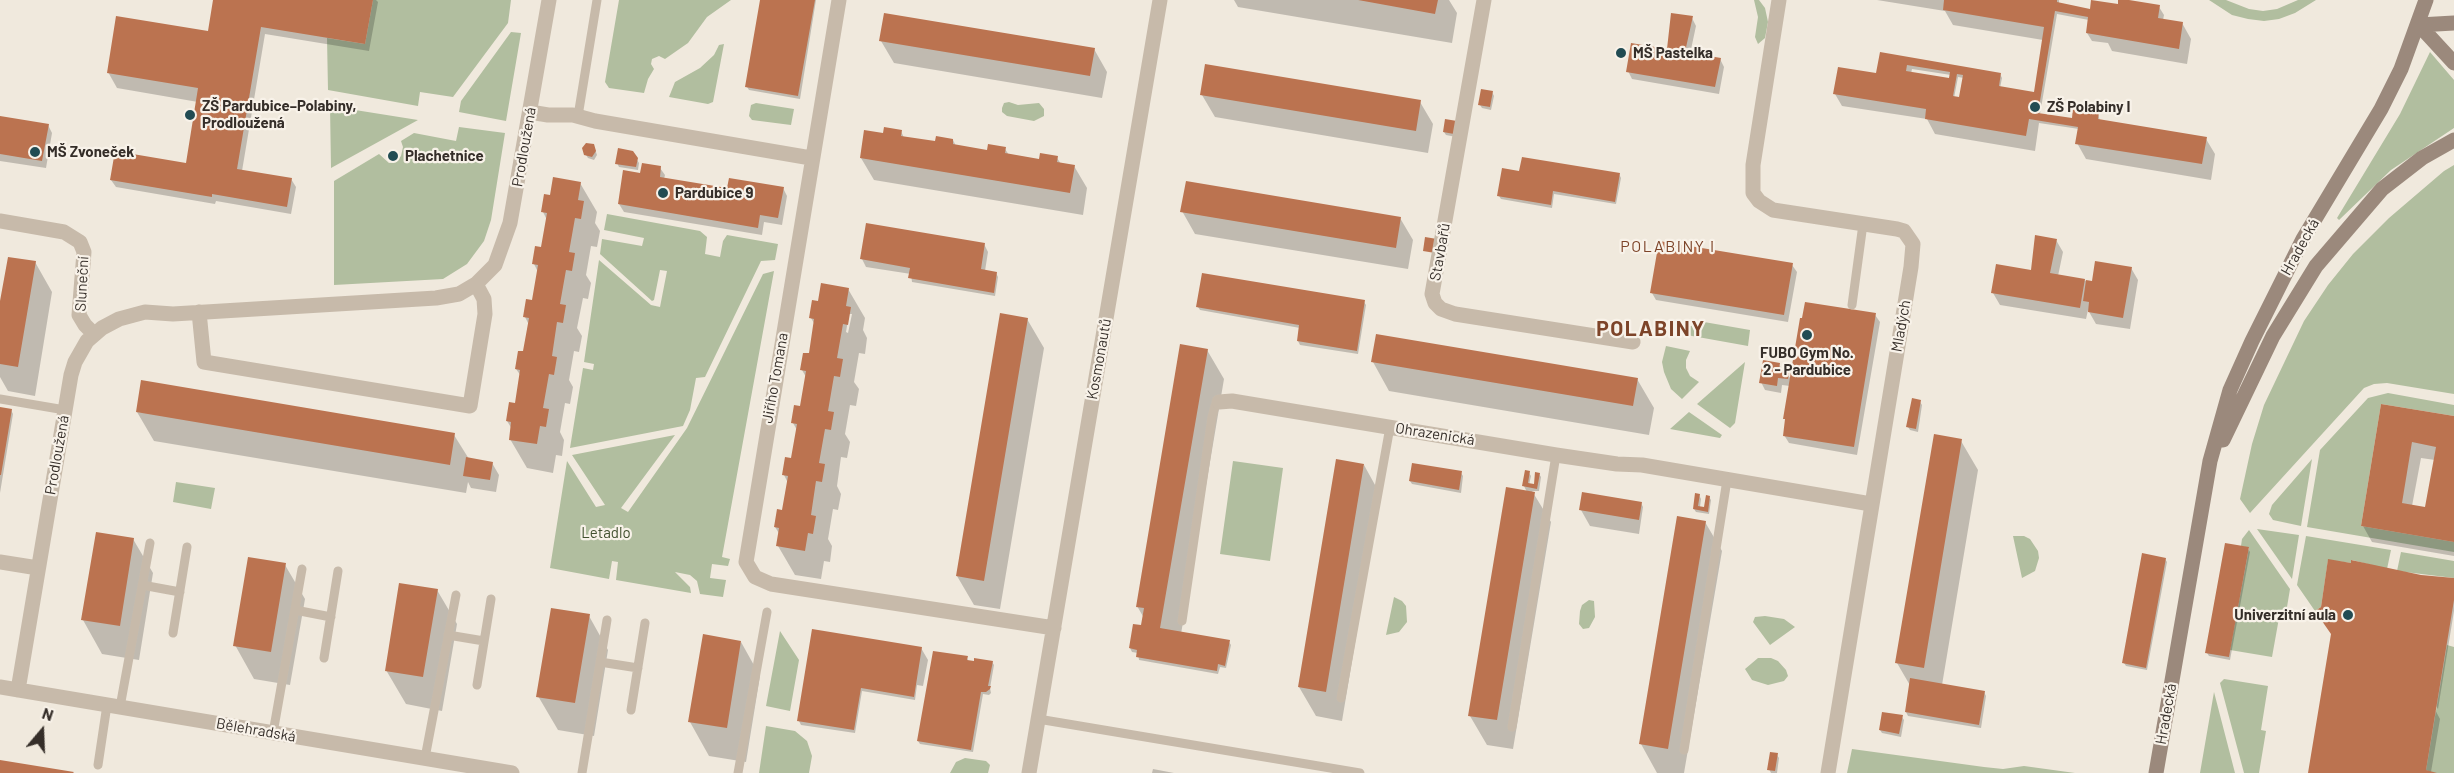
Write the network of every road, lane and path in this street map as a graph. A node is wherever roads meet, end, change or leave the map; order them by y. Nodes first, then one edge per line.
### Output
1 (549, 0) edge
2 (597, 0) edge
3 (839, 0) edge
4 (1160, 0) edge
5 (1484, 0) edge
6 (1779, 0) edge
7 (2427, 0) edge
8 (2454, 23) edge
9 (2419, 25) junction
10 (2454, 63) edge
11 (530, 112) junction
12 (578, 116) junction
13 (2454, 140) edge
14 (812, 158) junction
15 (0, 221) edge
16 (1863, 224) junction
17 (476, 284) junction
18 (1852, 305) dead end
19 (199, 312) junction
20 (94, 334) junction
21 (1633, 342) dead end
22 (0, 399) edge
23 (1219, 402) joint
24 (65, 410) junction
25 (1390, 427) junction
26 (1556, 455) junction
27 (1727, 480) junction
28 (1871, 504) junction
29 (2201, 514) junction
30 (150, 543) dead end
31 (188, 547) dead end
32 (0, 562) edge
33 (38, 568) junction
34 (302, 569) dead end
35 (338, 571) dead end
36 (142, 585) junction
37 (180, 592) junction
38 (456, 595) dead end
39 (491, 599) dead end
40 (295, 610) junction
41 (767, 612) dead end
42 (331, 617) junction
43 (607, 620) dead end
44 (1182, 621) dead end
45 (645, 623) dead end
46 (1054, 628) junction
47 (173, 633) dead end
48 (448, 635) junction
49 (484, 641) junction
50 (324, 658) dead end
51 (600, 662) junction
52 (638, 668) junction
53 (477, 685) dead end
54 (0, 687) edge
55 (18, 690) junction
56 (1341, 698) dead end
57 (113, 706) junction
58 (631, 710) dead end
59 (1038, 719) junction
60 (1512, 727) dead end
61 (273, 733) junction
62 (1684, 750) dead end
63 (425, 759) junction
64 (98, 765) dead end
65 (512, 773) edge
66 (582, 773) edge
67 (738, 773) edge
68 (1029, 773) edge
69 (1360, 773) edge
70 (1828, 773) edge
71 (2156, 773) edge

1 - 11 street, Prodloužená
2 - 12 lane
3 - 14 street, Jiřího Tomana
4 - 46 street, Kosmonautů
5 - 21 street, Stavbařů
6 - 16 street, Mladých
7 - 9 main road, Hradecká
8 - 9 main road
9 - 10 main road
9 - 29 main road, Hradecká
11 - 12 street
11 - 17 street, Prodloužená
12 - 14 street
13 - 29 main road, Hradecká
14 - 46 street, Jiřího Tomana
15 - 20 street, Sluneční
16 - 18 lane
16 - 28 street, Mladých
17 - 19 street, Prodloužená
17 - 19 street
19 - 20 street, Prodloužená
20 - 24 street, Prodloužená
22 - 24 lane
23 - 25 street, Ohrazenická
23 - 44 lane, Ohrazenická
24 - 33 street, Prodloužená
25 - 26 street, Ohrazenická
25 - 56 lane
26 - 27 street, Ohrazenická
26 - 60 lane
27 - 28 street, Ohrazenická
27 - 62 lane
28 - 70 street, Mladých
29 - 71 main road, Hradecká
30 - 36 lane
31 - 37 lane
32 - 33 street
33 - 55 street, Prodloužená
34 - 40 lane
35 - 42 lane
36 - 37 lane
36 - 57 lane
37 - 47 lane
38 - 48 lane
39 - 49 lane
40 - 42 lane
40 - 61 lane
41 - 67 lane
42 - 50 lane
43 - 51 lane
45 - 52 lane
46 - 59 street, Kosmonautů
48 - 49 lane
48 - 63 lane
49 - 53 lane
51 - 52 lane
51 - 66 lane
52 - 58 lane
54 - 55 street, Bělehradská
55 - 57 street, Bělehradská
57 - 61 street, Bělehradská
57 - 64 lane
59 - 68 street, Kosmonautů
59 - 69 lane
61 - 63 street, Bělehradská
63 - 65 street, Bělehradská

